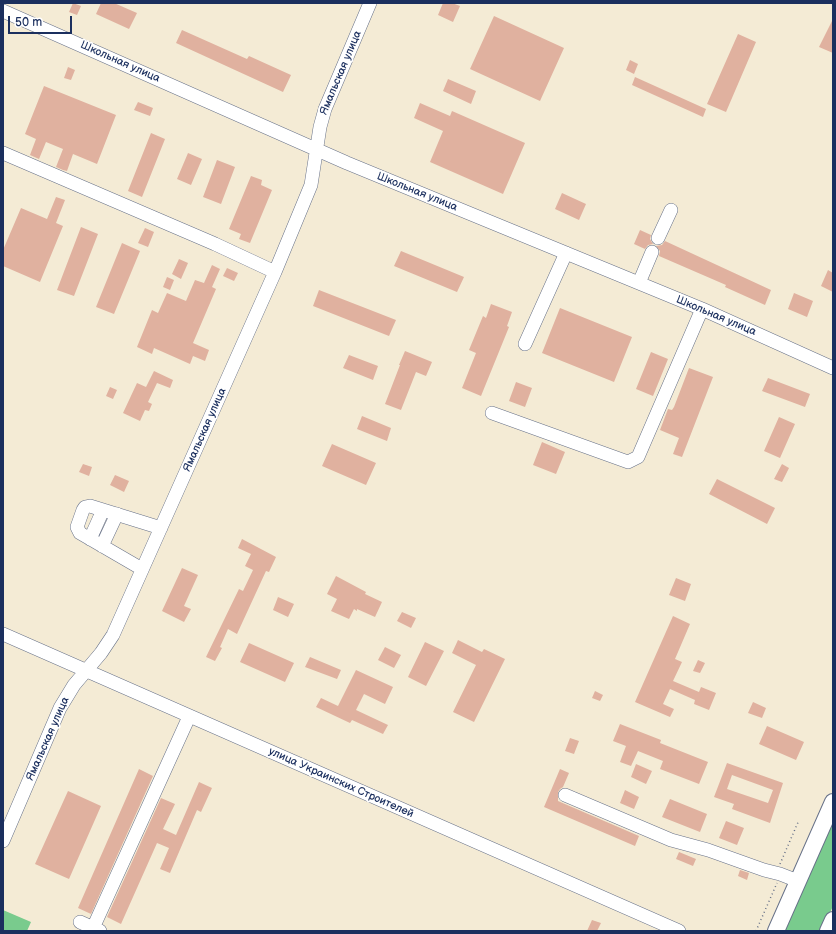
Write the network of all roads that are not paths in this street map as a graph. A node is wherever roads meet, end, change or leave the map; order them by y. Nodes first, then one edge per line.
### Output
1 (370, 3) edge
2 (3, 11) edge
3 (317, 149) junction
4 (3, 153) edge
5 (671, 210) dead end
6 (658, 238) dead end
7 (652, 252) dead end
8 (566, 253) junction
9 (275, 272) junction
10 (639, 283) junction
11 (702, 309) junction
12 (525, 344) dead end
13 (833, 368) edge
14 (492, 413) dead end
15 (103, 510) junction
16 (117, 514) junction
17 (161, 528) junction
18 (90, 539) junction
19 (102, 546) junction
20 (142, 568) junction
21 (3, 634) edge
22 (86, 671) junction
23 (188, 719) dead end
24 (565, 795) dead end
25 (833, 802) edge
26 (3, 841) edge
27 (798, 882) junction
28 (833, 920) edge
29 (80, 922) dead end
30 (97, 929) edge
31 (679, 931) edge
32 (776, 931) edge
33 (828, 931) edge

1 - 3 street, Ямальская улица
2 - 3 street, Школьная улица
3 - 8 street, Школьная улица
3 - 9 street, Ямальская улица
4 - 9 street
5 - 6 street
7 - 10 street
8 - 10 street, Школьная улица
8 - 12 street
9 - 17 street, Ямальская улица
10 - 11 street, Школьная улица
11 - 13 street, Школьная улица
11 - 14 street
15 - 16 street
15 - 18 street
15 - 18 street
16 - 17 street
16 - 19 street
17 - 20 street, Ямальская улица
18 - 19 street
19 - 20 street
20 - 22 street, Ямальская улица
21 - 22 street, улица Украинских Строителей
22 - 26 street, Ямальская улица
22 - 31 street, улица Украинских Строителей
23 - 30 street
24 - 27 street
25 - 27 main road
27 - 32 main road
28 - 33 main road
29 - 30 street

